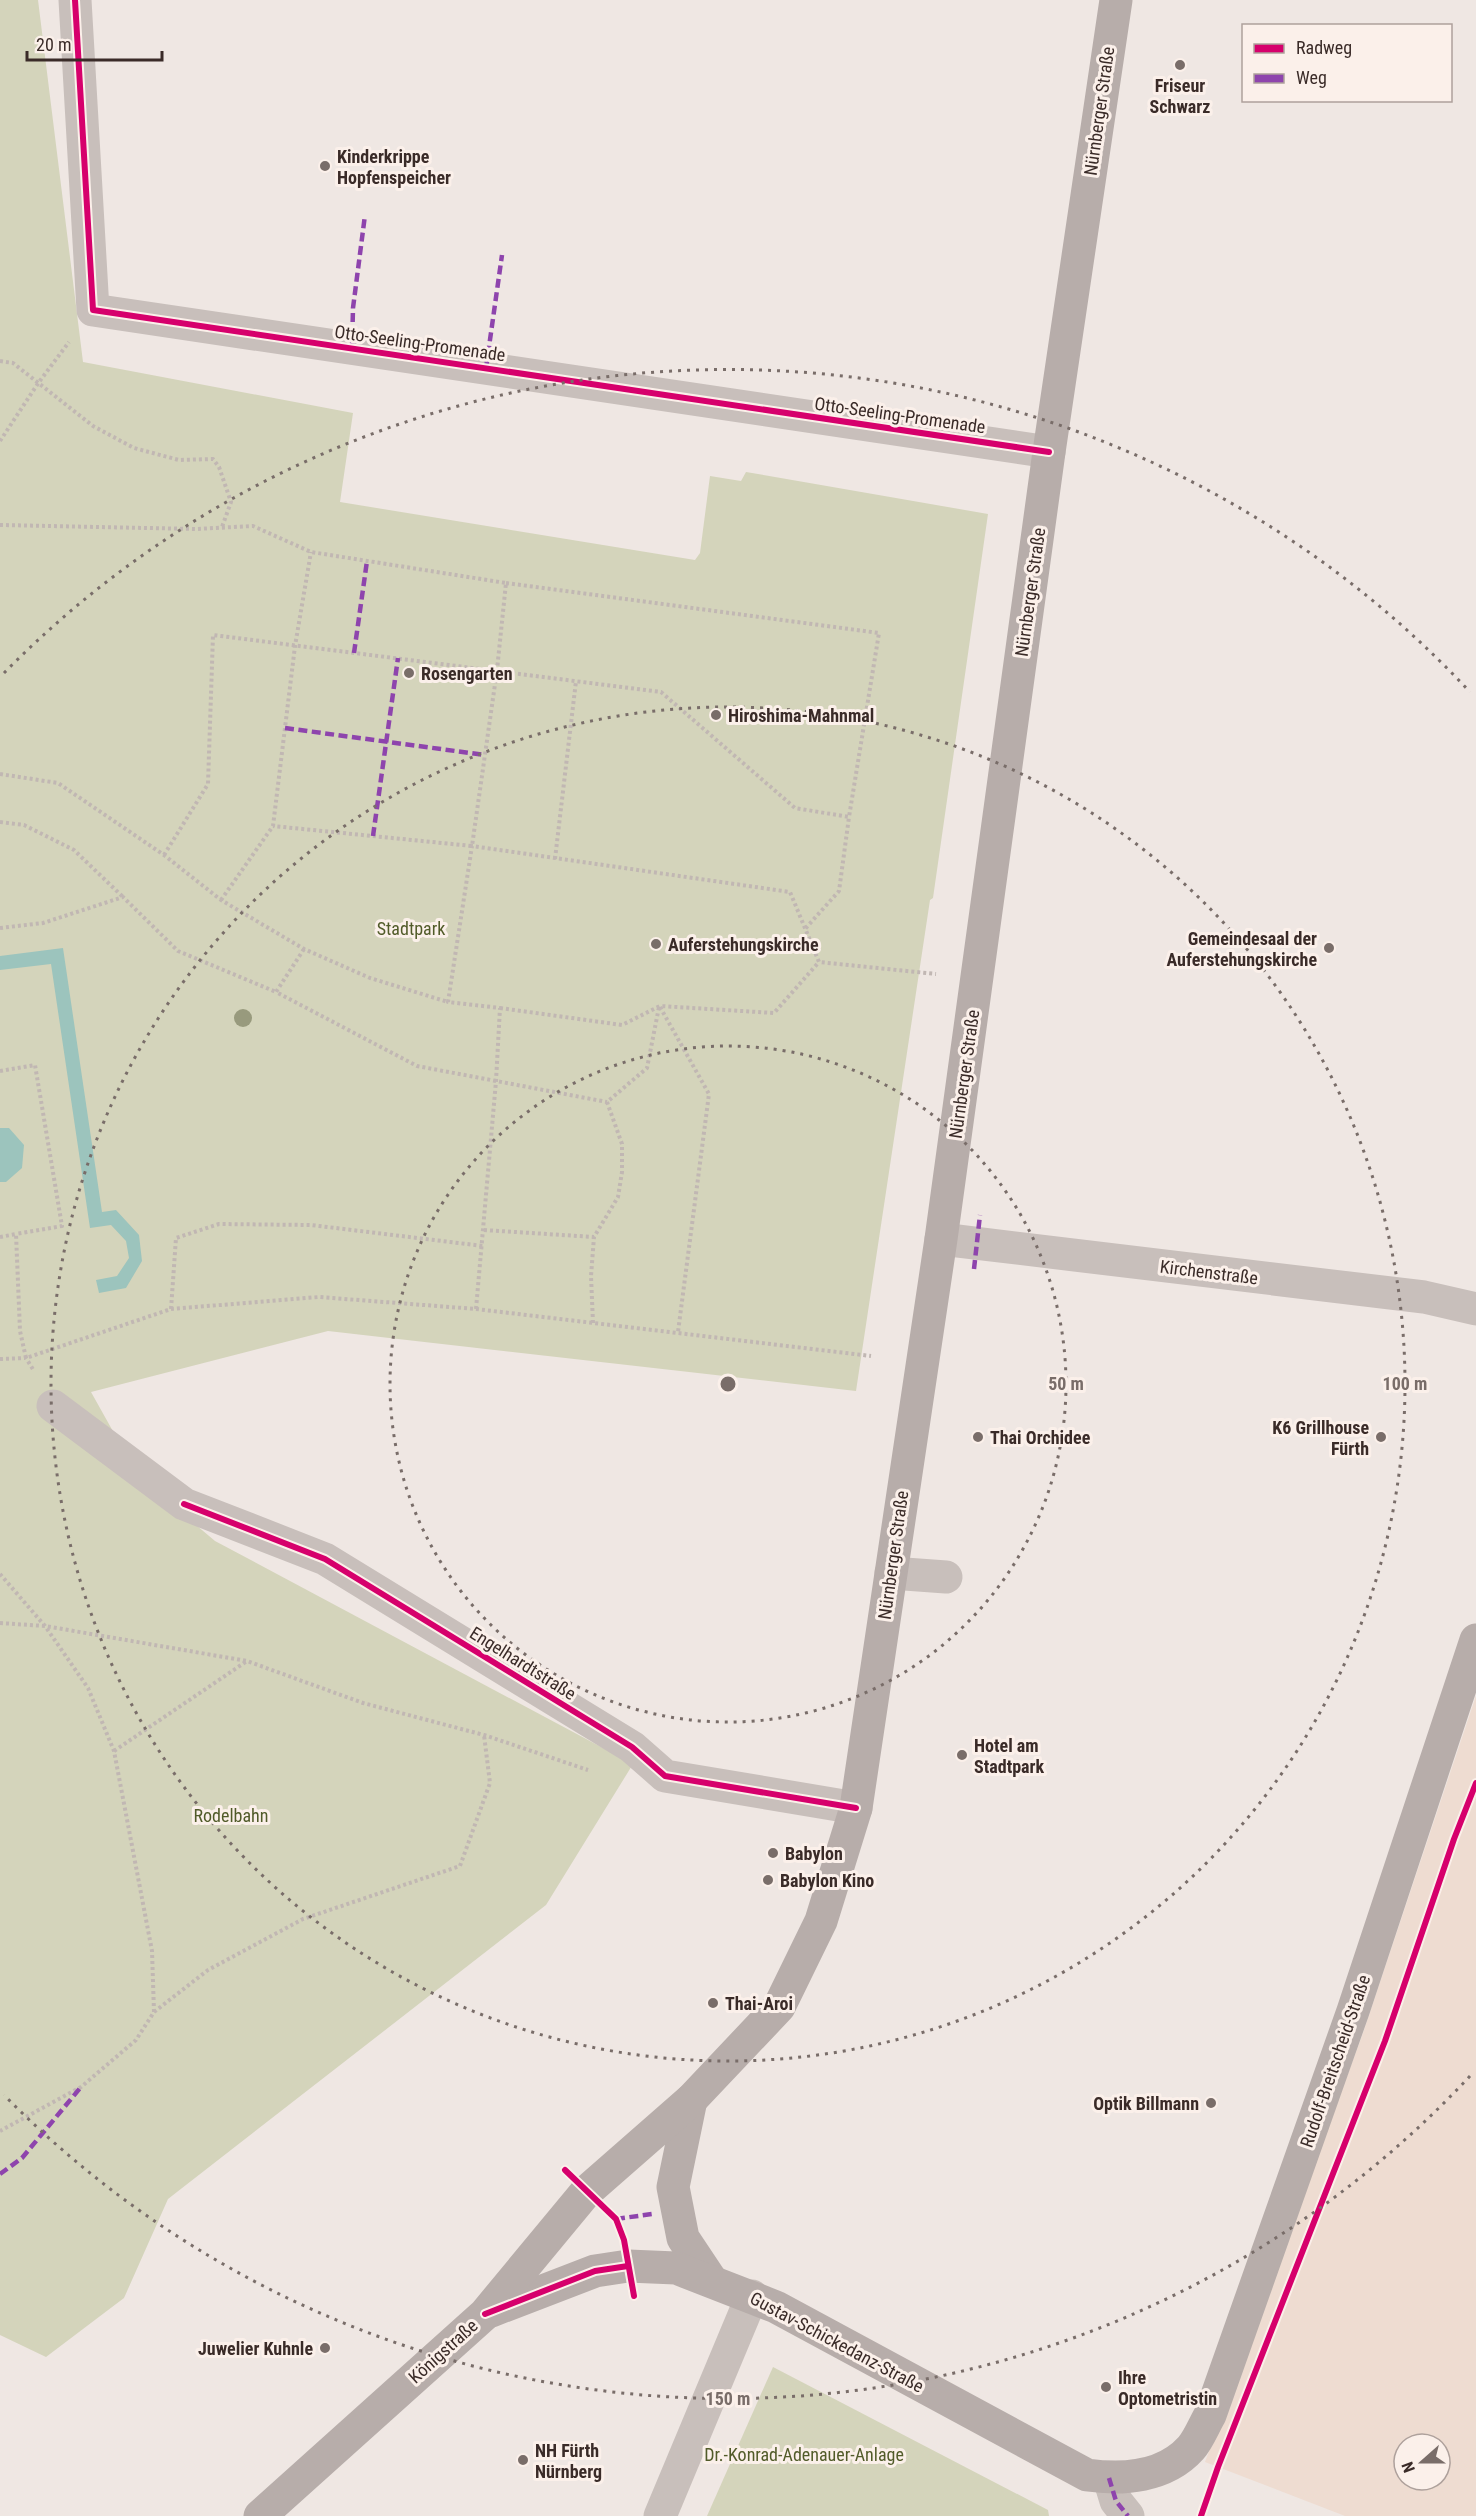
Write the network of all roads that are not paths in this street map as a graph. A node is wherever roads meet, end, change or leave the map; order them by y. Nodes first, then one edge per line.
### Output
1 (75, 0) edge
2 (1116, 0) edge
3 (1049, 452) junction
4 (941, 1239) junction
5 (1476, 1310) edge
6 (53, 1406) dead end
7 (891, 1573) junction
8 (946, 1577) dead end
9 (1476, 1640) edge
10 (856, 1808) junction
11 (691, 2100) junction
12 (711, 2280) junction
13 (752, 2296) junction
14 (485, 2314) junction
15 (1166, 2466) joint
16 (1109, 2478) junction
17 (260, 2516) edge
18 (660, 2516) edge
19 (1128, 2516) edge

1 - 3 street, Otto-Seeling-Promenade
2 - 3 main road, Nürnberger Straße
3 - 4 main road, Nürnberger Straße
4 - 5 street, Kirchenstraße
4 - 7 main road, Nürnberger Straße
6 - 10 street, Engelhardtstraße
7 - 8 street
7 - 10 main road, Nürnberger Straße
9 - 15 main road, Rudolf-Breitscheid-Straße
10 - 11 main road, Nürnberger Straße
11 - 12 main road
11 - 14 main road, Königstraße
12 - 13 main road, Gustav-Schickedanz-Straße
12 - 14 main road, Gustav-Schickedanz-Straße
13 - 16 main road, Gustav-Schickedanz-Straße
13 - 18 street
14 - 17 main road, Königstraße
15 - 16 main road, Gustav-Schickedanz-Straße
16 - 19 street

